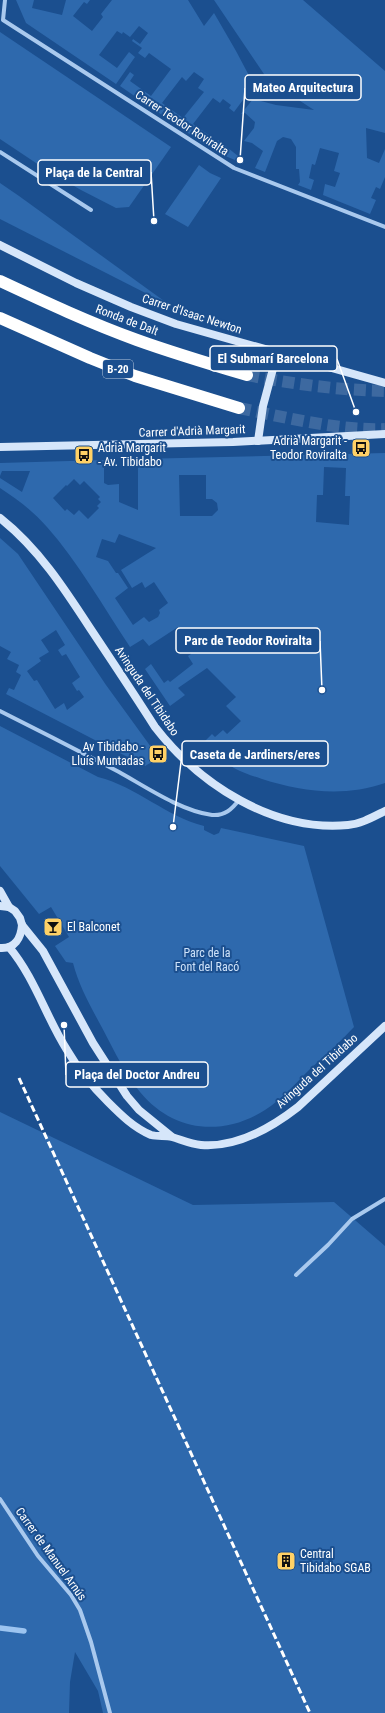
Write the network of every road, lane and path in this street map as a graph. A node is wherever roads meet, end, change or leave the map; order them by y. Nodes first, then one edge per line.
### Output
1 (5, 0) edge
2 (0, 152) edge
3 (91, 210) dead end
4 (385, 227) edge
5 (0, 245) edge
6 (0, 281) edge
7 (0, 318) edge
8 (277, 354) junction
9 (247, 375) tunnel mouth
10 (385, 383) edge
11 (240, 408) tunnel mouth
12 (385, 434) edge
13 (258, 441) junction
14 (0, 447) edge
15 (0, 518) edge
16 (0, 711) edge
17 (240, 800) junction
18 (385, 811) edge
19 (0, 891) edge
20 (0, 906) edge
21 (9, 907) junction
22 (22, 925) junction
23 (9, 947) junction
24 (0, 948) edge
25 (385, 1026) edge
26 (171, 1136) junction
27 (385, 1199) edge
28 (296, 1276) dead end
29 (0, 1499) edge
30 (110, 1713) edge

1 - 4 street, Carrer Teodor Roviralta
2 - 3 street
5 - 8 street, Carrer d'Isaac Newton
6 - 9 highway, Ronda de Dalt
7 - 11 highway, B-20
8 - 10 street, Carrer d'Isaac Newton
8 - 13 street
12 - 13 street, Carrer d'Adrià Margarit
13 - 14 street, Carrer d'Adrià Margarit
15 - 17 street, Avinguda del Tibidabo
16 - 17 street
17 - 18 street, Avinguda del Tibidabo
19 - 21 street
20 - 21 street
21 - 22 street
22 - 23 street
22 - 26 street
23 - 24 street
23 - 26 street
25 - 26 street, Avinguda del Tibidabo
27 - 28 street
29 - 30 street, Carrer de Manuel Arnús

